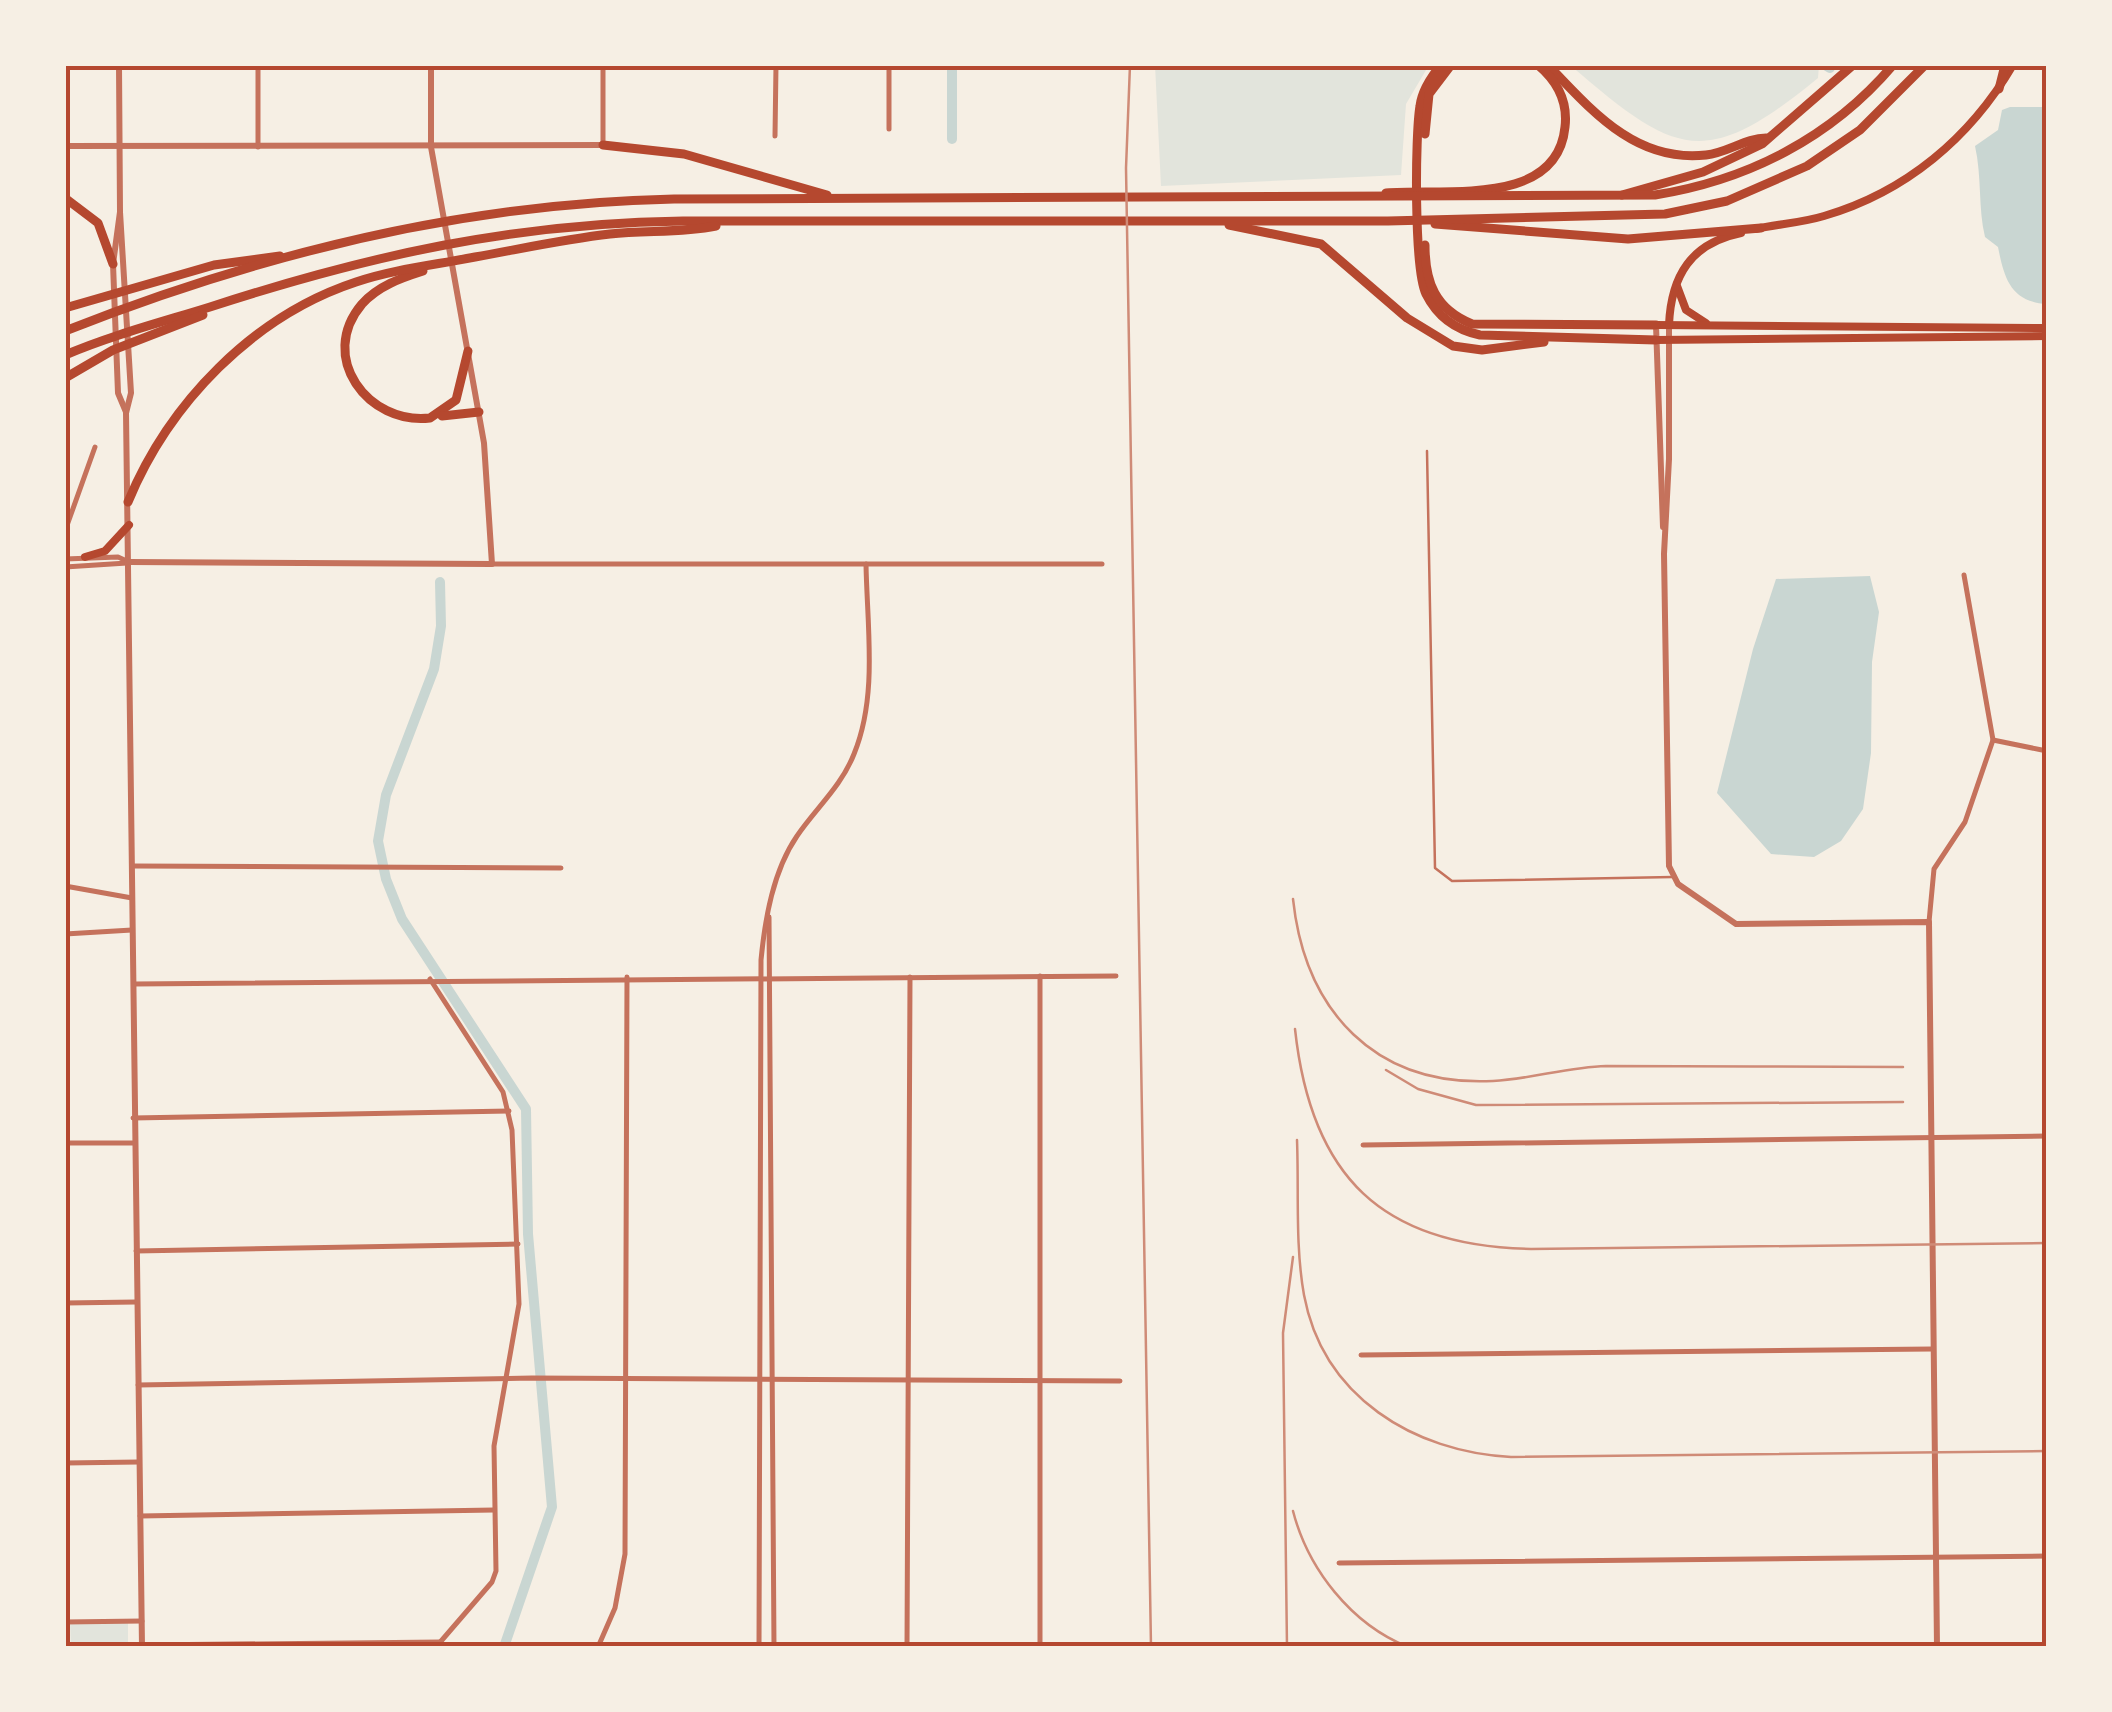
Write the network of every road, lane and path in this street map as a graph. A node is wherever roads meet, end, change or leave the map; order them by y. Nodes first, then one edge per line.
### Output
1 (119, 65) edge
2 (258, 65) edge
3 (431, 65) edge
4 (603, 65) edge
5 (776, 65) edge
6 (889, 65) edge
7 (1442, 65) edge
8 (1451, 65) edge
9 (1538, 65) edge
10 (1548, 65) edge
11 (1892, 65) edge
12 (1924, 65) edge
13 (2005, 65) edge
14 (2013, 65) edge
15 (1848, 67) edge
16 (1999, 89) junction
17 (889, 129) dead end
18 (776, 136) dead end
19 (1766, 138) junction
20 (604, 145) junction
21 (65, 146) edge
22 (118, 147) junction
23 (431, 147) junction
24 (258, 148) junction
25 (1422, 164) junction
26 (65, 198) edge
27 (1336, 198) junction
28 (1610, 198) junction
29 (850, 199) junction
30 (120, 212) junction
31 (1206, 221) junction
32 (1388, 221) junction
33 (730, 224) junction
34 (1762, 228) junction
35 (1422, 251) junction
36 (298, 255) junction
37 (473, 258) junction
38 (114, 264) junction
39 (1678, 277) junction
40 (245, 296) junction
41 (65, 308) edge
42 (1656, 325) junction
43 (1669, 325) junction
44 (1715, 325) junction
45 (2047, 328) edge
46 (65, 332) edge
47 (2047, 336) edge
48 (1560, 339) junction
49 (1656, 340) junction
50 (1669, 340) junction
51 (468, 351) junction
52 (65, 356) edge
53 (65, 378) edge
54 (478, 412) junction
55 (126, 413) junction
56 (430, 418) junction
57 (95, 447) dead end
58 (1426, 452) dead end
59 (128, 502) junction
60 (128, 525) junction
61 (65, 531) edge
62 (1664, 533) junction
63 (86, 557) junction
64 (65, 559) edge
65 (129, 562) junction
66 (492, 564) junction
67 (866, 564) junction
68 (1102, 564) dead end
69 (65, 567) edge
70 (1964, 575) dead end
71 (1994, 740) junction
72 (2047, 751) edge
73 (132, 866) junction
74 (561, 868) dead end
75 (1674, 876) junction
76 (65, 886) edge
77 (132, 898) junction
78 (769, 914) junction
79 (1929, 922) junction
80 (132, 930) junction
81 (65, 934) edge
82 (1040, 976) junction
83 (1116, 976) dead end
84 (627, 977) junction
85 (910, 977) junction
86 (760, 978) junction
87 (773, 978) junction
88 (433, 979) junction
89 (132, 984) junction
90 (509, 1111) junction
91 (134, 1118) junction
92 (759, 1125) junction
93 (773, 1125) junction
94 (2047, 1136) edge
95 (1931, 1137) junction
96 (65, 1142) edge
97 (134, 1143) junction
98 (1363, 1145) dead end
99 (518, 1244) junction
100 (136, 1250) junction
101 (136, 1302) junction
102 (65, 1303) edge
103 (1932, 1348) junction
104 (1361, 1355) dead end
105 (628, 1378) junction
106 (502, 1379) junction
107 (774, 1379) junction
108 (758, 1380) junction
109 (906, 1380) junction
110 (1040, 1380) junction
111 (1120, 1381) dead end
112 (138, 1385) junction
113 (65, 1462) edge
114 (139, 1462) junction
115 (494, 1510) junction
116 (140, 1516) junction
117 (759, 1517) junction
118 (774, 1518) junction
119 (2047, 1556) edge
120 (1938, 1557) junction
121 (1339, 1562) dead end
122 (65, 1622) edge
123 (142, 1622) junction
124 (439, 1644) edge
125 (142, 1646) edge
126 (598, 1647) edge
127 (759, 1647) edge
128 (774, 1647) edge
129 (908, 1647) edge
130 (1040, 1647) edge
131 (1938, 1647) edge

1 - 22 street
2 - 24 street
3 - 23 street
4 - 20 street
5 - 18 street
6 - 17 street
7 - 25 highway
8 - 25 highway
9 - 27 highway
10 - 19 highway
11 - 28 highway
12 - 32 highway
13 - 16 highway
14 - 16 main road
15 - 19 highway
16 - 34 main road
19 - 28 highway
20 - 23 street
20 - 29 highway
21 - 22 street
22 - 24 street
22 - 30 street
23 - 24 street
23 - 51 street
25 - 35 highway
26 - 38 highway
27 - 28 highway
27 - 29 highway
29 - 36 highway
30 - 38 street
30 - 55 street
31 - 32 highway
31 - 33 highway
31 - 48 highway
32 - 34 highway
33 - 37 highway
33 - 40 highway
34 - 39 main road
35 - 42 highway
35 - 48 highway
36 - 41 highway
36 - 46 highway
37 - 56 highway
37 - 59 highway
38 - 55 street
39 - 43 main road
39 - 44 main road
40 - 52 highway
40 - 53 highway
42 - 43 main road
42 - 49 street
43 - 44 main road
43 - 50 street
44 - 45 main road
47 - 50 main road
48 - 49 highway
49 - 50 main road
49 - 62 street
50 - 62 street
51 - 54 street
51 - 56 highway
54 - 56 highway
54 - 66 street
55 - 59 street
57 - 61 street
58 - 75 lane
59 - 60 street
60 - 63 main road
60 - 65 street
62 - 75 street
63 - 64 street
63 - 65 street
65 - 66 street
65 - 69 street
65 - 73 street
66 - 67 street
67 - 68 street
67 - 78 street
70 - 71 street
71 - 72 street
71 - 79 street
73 - 74 street
73 - 77 street
75 - 79 street
76 - 77 street
77 - 80 street
78 - 86 street
78 - 87 street
79 - 95 street
80 - 81 street
80 - 89 street
82 - 83 street
82 - 85 street
82 - 110 street
84 - 86 street
84 - 88 street
84 - 105 street
85 - 87 street
85 - 109 street
86 - 87 street
86 - 92 street
87 - 93 street
88 - 89 street
88 - 90 street
89 - 91 street
90 - 91 street
90 - 99 street
91 - 97 street
92 - 93 street
92 - 108 street
93 - 107 street
94 - 95 street
95 - 98 street
95 - 103 street
96 - 97 street
97 - 100 street
99 - 100 street
99 - 106 street
100 - 101 street
101 - 102 street
101 - 112 street
103 - 104 street
103 - 120 street
105 - 106 street
105 - 108 street
105 - 126 street
106 - 112 street
106 - 115 street
107 - 108 street
107 - 109 street
107 - 118 street
108 - 117 street
109 - 110 street
109 - 129 street
110 - 111 street
110 - 130 street
112 - 114 street
113 - 114 street
114 - 116 street
115 - 116 street
115 - 124 street
116 - 123 street
117 - 118 street
117 - 127 street
118 - 128 street
119 - 120 street
120 - 121 street
120 - 131 street
122 - 123 street
123 - 125 street
124 - 125 street

